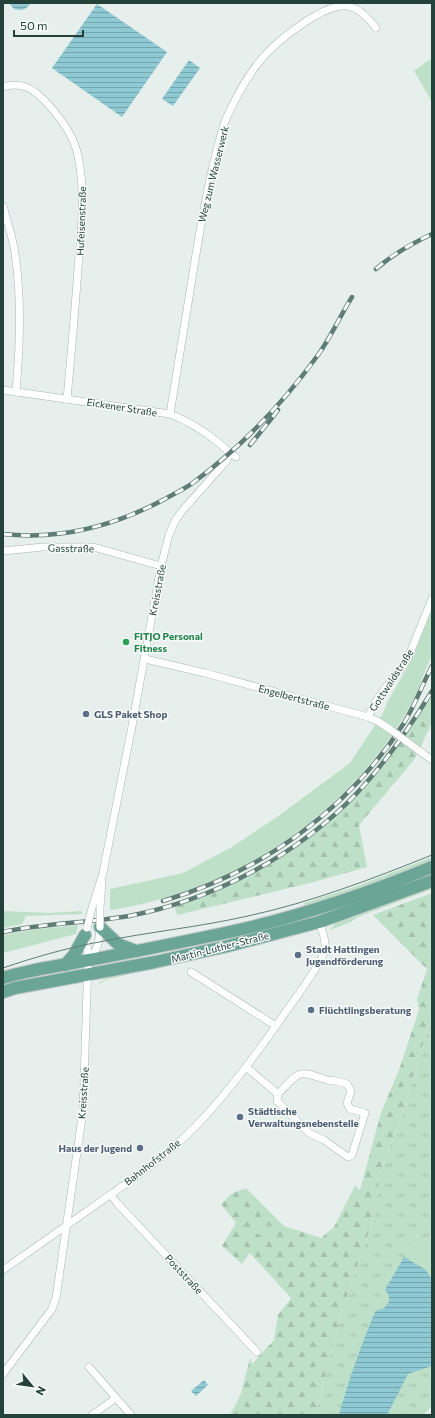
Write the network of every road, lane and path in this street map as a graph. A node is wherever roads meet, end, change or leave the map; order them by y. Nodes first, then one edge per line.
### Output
1 (376, 28) dead end
2 (3, 87) edge
3 (3, 206) edge
4 (3, 390) edge
5 (16, 392) junction
6 (67, 399) junction
7 (170, 414) junction
8 (228, 453) junction
9 (236, 457) dead end
10 (3, 551) edge
11 (161, 566) junction
12 (432, 599) edge
13 (145, 659) junction
14 (368, 717) junction
15 (432, 760) edge
16 (432, 868) edge
17 (103, 873) junction
18 (432, 881) edge
19 (319, 922) junction
20 (100, 927) junction
21 (86, 932) junction
22 (136, 951) junction
23 (88, 961) junction
24 (65, 965) junction
25 (107, 972) junction
26 (191, 972) dead end
27 (88, 975) junction
28 (3, 978) edge
29 (3, 992) edge
30 (276, 1026) junction
31 (246, 1067) junction
32 (278, 1094) junction
33 (111, 1195) junction
34 (66, 1225) junction
35 (3, 1270) edge
36 (257, 1352) dead end
37 (89, 1368) dead end
38 (3, 1374) edge
39 (116, 1398) junction
40 (92, 1415) edge
41 (131, 1415) edge

1 - 7 street, Weg zum Wasserwerk
2 - 6 street, Hufeisenstraße
3 - 5 street
4 - 5 street, Eickener Straße
5 - 6 street, Eickener Straße
6 - 7 street, Eickener Straße
7 - 8 street, Eickener Straße
8 - 9 street
8 - 11 street, Kreisstraße
10 - 11 street, Gasstraße
11 - 13 street, Kreisstraße
12 - 14 street, Gottwaldstraße
13 - 14 street, Engelbertstraße
13 - 17 street, Kreisstraße
14 - 15 street, Engelbertstraße, bridge
16 - 22 main road, Martin-Luther-Straße
17 - 20 street, Kreisstraße, bridge
17 - 21 street, Kreisstraße, bridge
18 - 19 main road, Martin-Luther-Straße
19 - 25 main road, Martin-Luther-Straße
19 - 30 street, Bahnhofstraße
20 - 22 main road
20 - 23 street, Kreisstraße
21 - 23 street, Kreisstraße
21 - 24 main road
22 - 23 main road, Martin-Luther-Straße
23 - 24 main road, Martin-Luther-Straße
23 - 25 main road
23 - 27 street, Kreisstraße
24 - 28 main road, Martin-Luther-Straße
25 - 27 main road, Martin-Luther-Straße
26 - 30 street
27 - 29 main road, Martin-Luther-Straße
27 - 34 street, Kreisstraße
30 - 31 street, Bahnhofstraße
31 - 32 street
31 - 33 street, Bahnhofstraße
32 - 32 street
33 - 34 street, Bahnhofstraße
33 - 36 street, Poststraße
34 - 35 street, Bahnhofstraße
34 - 38 street, Kreisstraße
37 - 39 street
39 - 40 street
39 - 41 street

